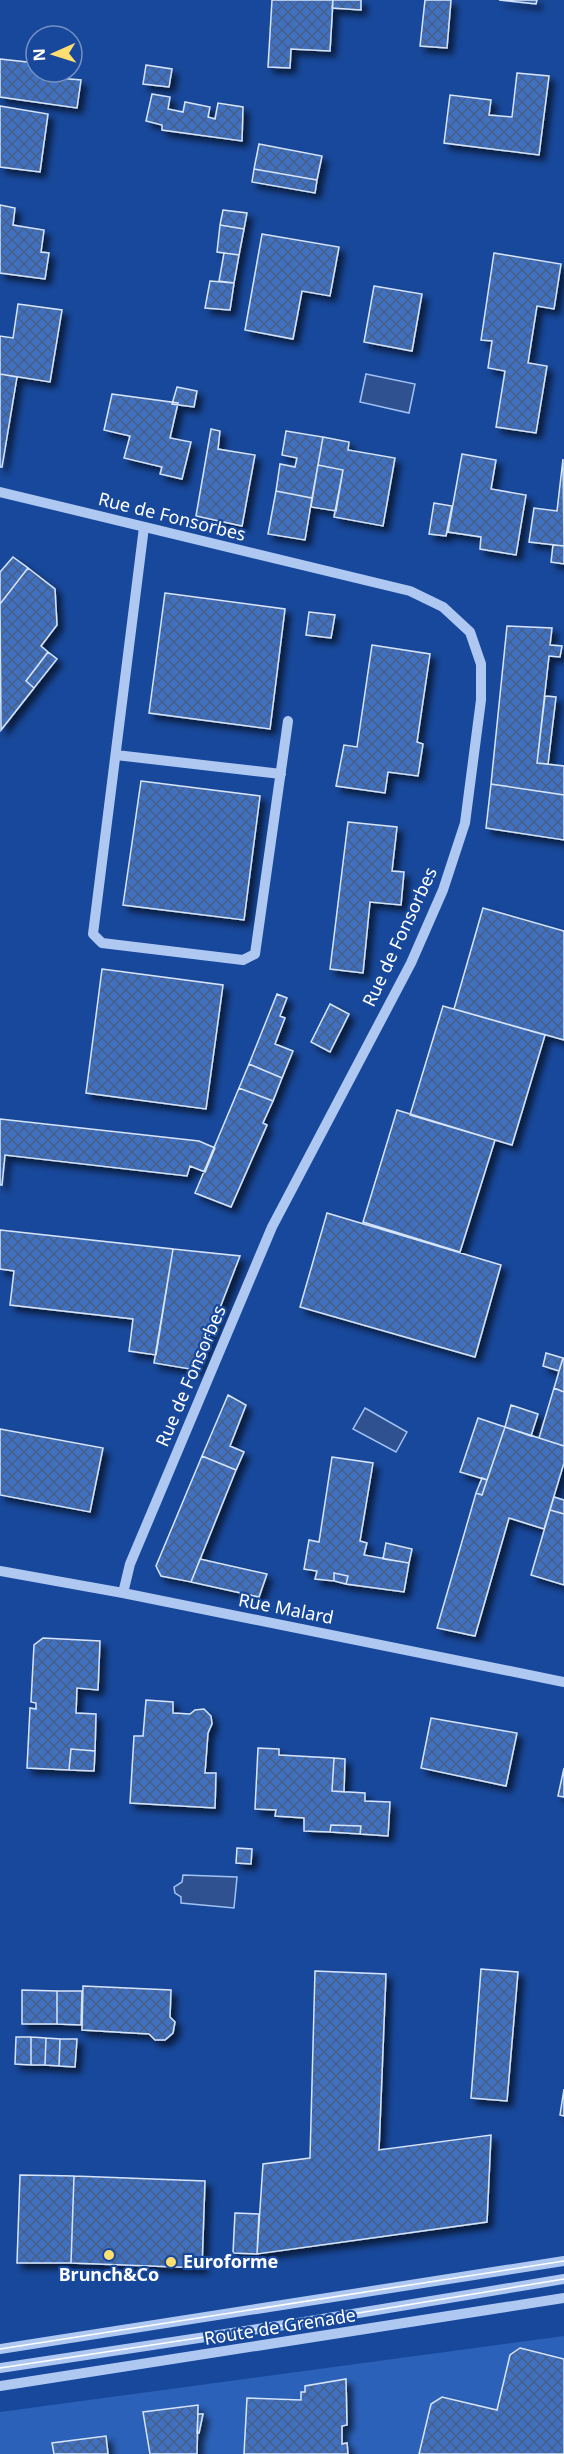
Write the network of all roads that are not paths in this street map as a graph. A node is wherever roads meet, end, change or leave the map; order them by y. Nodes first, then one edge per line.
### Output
1 (0, 492) edge
2 (144, 527) junction
3 (288, 721) dead end
4 (116, 755) junction
5 (281, 774) junction
6 (0, 1571) edge
7 (123, 1593) junction
8 (564, 1682) edge
9 (564, 2261) edge
10 (564, 2279) edge
11 (564, 2298) edge
12 (0, 2349) edge
13 (0, 2368) edge
14 (0, 2386) edge

1 - 2 street, Rue de Fonsorbes
2 - 4 street
2 - 7 street, Rue de Fonsorbes
3 - 5 street
4 - 5 street
4 - 5 street
6 - 7 street, Rue Malard
7 - 8 street, Rue Malard
9 - 12 street
10 - 13 street
11 - 14 street, Route de Grenade

